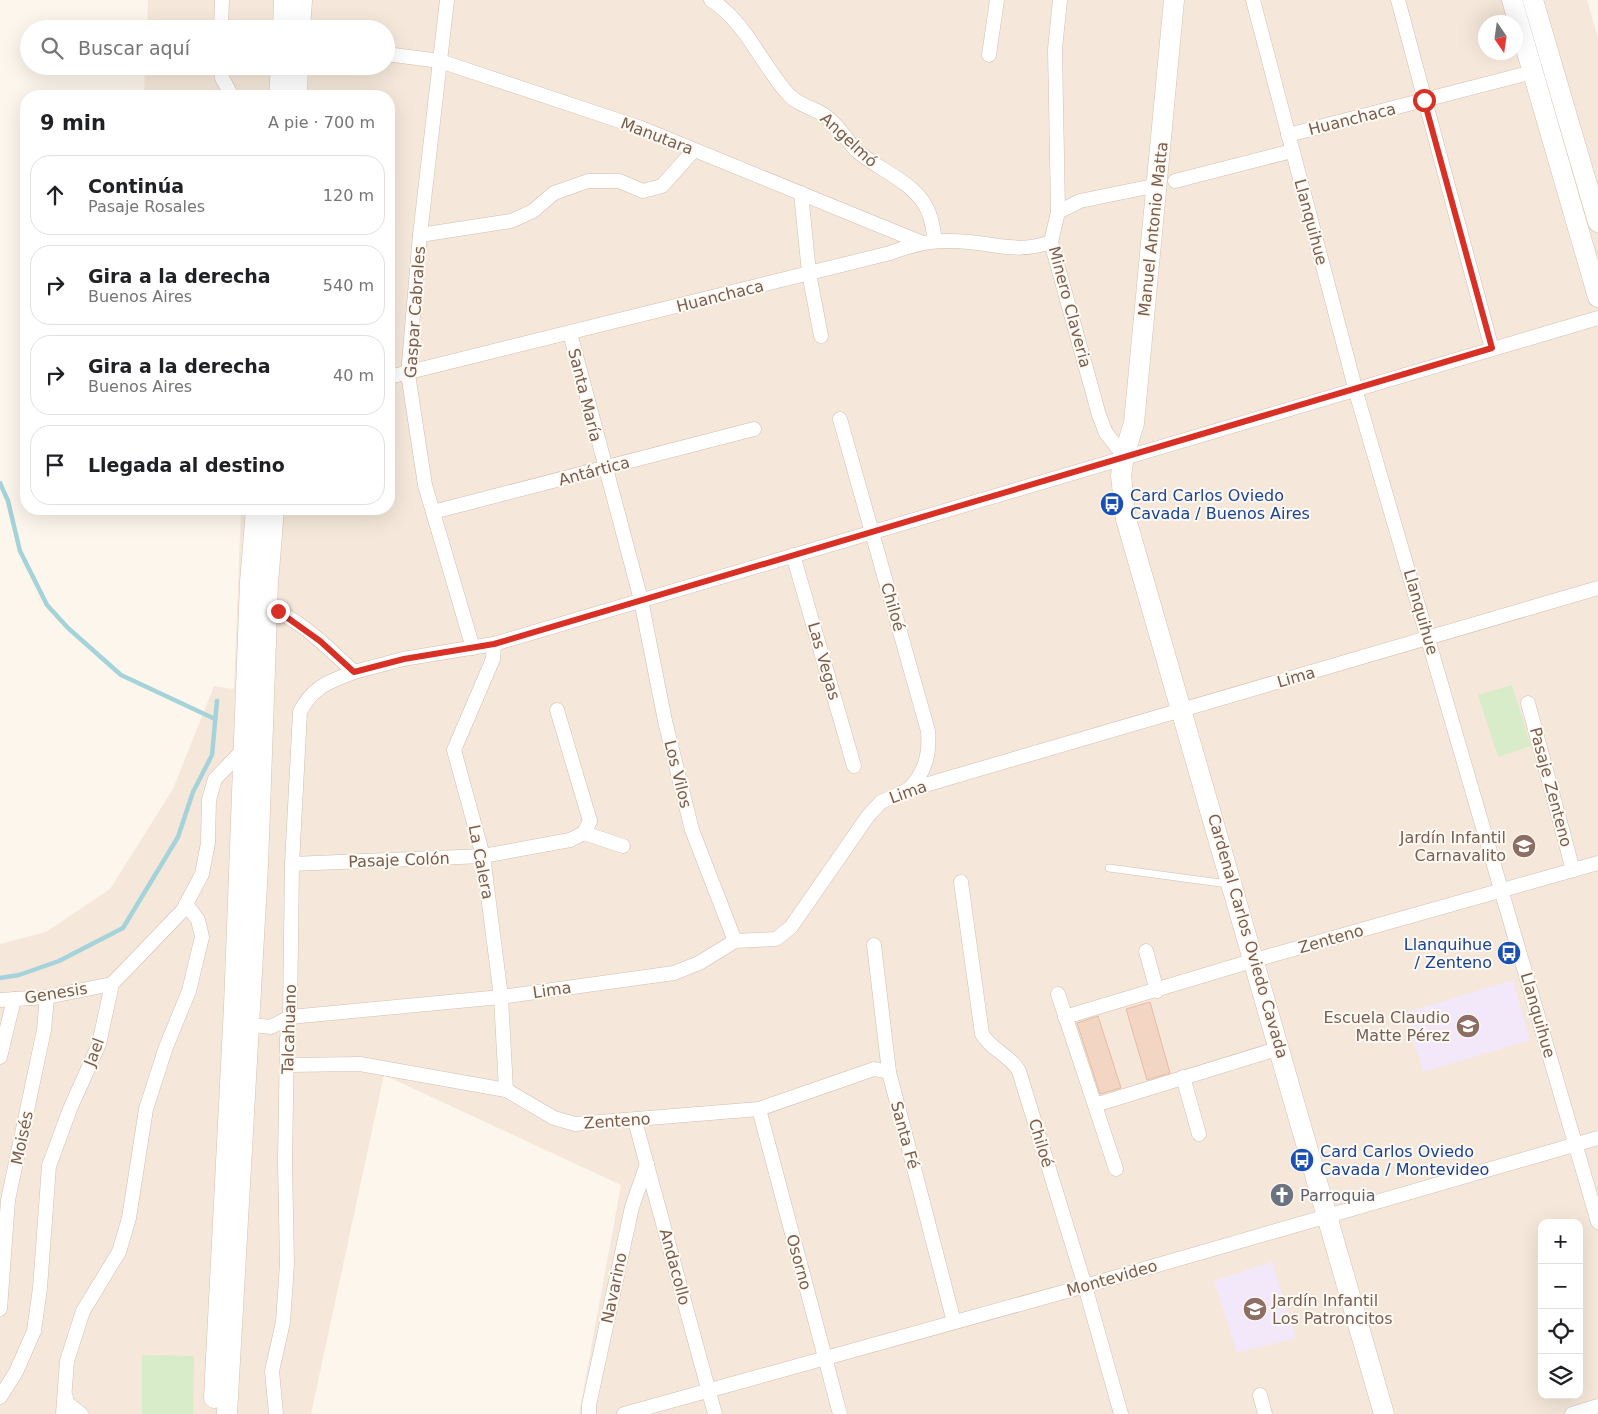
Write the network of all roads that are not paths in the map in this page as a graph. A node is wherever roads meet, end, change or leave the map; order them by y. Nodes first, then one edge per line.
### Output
1 (222, 0) edge
2 (284, 0) edge
3 (302, 0) edge
4 (447, 0) edge
5 (997, 0) edge
6 (1060, 0) edge
7 (1174, 0) edge
8 (1253, 0) edge
9 (1398, 0) edge
10 (1512, 0) edge
11 (1534, 0) edge
12 (714, 1) edge
13 (221, 20) edge
14 (283, 20) edge
15 (301, 20) edge
16 (395, 55) edge
17 (988, 55) dead end
18 (440, 61) junction
19 (1533, 72) junction
20 (222, 75) edge
21 (280, 75) edge
22 (298, 75) edge
23 (229, 90) edge
24 (279, 90) edge
25 (297, 90) edge
26 (1424, 100) junction
27 (1288, 135) junction
28 (694, 150) junction
29 (1292, 151) junction
30 (1166, 183) junction
31 (800, 193) junction
32 (1058, 212) junction
33 (1598, 222) edge
34 (420, 235) junction
35 (935, 241) junction
36 (920, 242) junction
37 (1052, 242) junction
38 (809, 273) junction
39 (1598, 297) edge
40 (1598, 318) edge
41 (570, 333) junction
42 (821, 336) dead end
43 (1492, 348) junction
44 (408, 374) junction
45 (395, 376) edge
46 (1356, 388) junction
47 (840, 419) dead end
48 (754, 429) dead end
49 (1124, 456) junction
50 (604, 468) junction
51 (433, 512) junction
52 (256, 515) edge
53 (273, 515) edge
54 (871, 532) junction
55 (793, 555) junction
56 (1598, 588) edge
57 (641, 600) junction
58 (259, 606) junction
59 (1428, 638) junction
60 (494, 644) junction
61 (473, 648) junction
62 (354, 672) junction
63 (1528, 703) dead end
64 (557, 710) dead end
65 (1182, 710) junction
66 (243, 750) junction
67 (854, 766) dead end
68 (908, 790) junction
69 (584, 833) junction
70 (622, 846) dead end
71 (483, 856) junction
72 (1598, 863) edge
73 (292, 864) junction
74 (1109, 868) dead end
75 (1573, 870) junction
76 (961, 882) dead end
77 (1233, 885) junction
78 (1502, 890) junction
79 (186, 904) junction
80 (735, 941) junction
81 (874, 945) dead end
82 (1146, 951) dead end
83 (1255, 960) junction
84 (112, 984) junction
85 (1157, 991) junction
86 (1058, 994) dead end
87 (47, 997) junction
88 (500, 997) junction
89 (7, 1000) edge
90 (290, 1016) junction
91 (1066, 1017) junction
92 (241, 1024) junction
93 (271, 1027) junction
94 (287, 1039) junction
95 (1280, 1048) junction
96 (0, 1057) edge
97 (288, 1065) junction
98 (889, 1072) junction
99 (1183, 1077) junction
100 (506, 1090) junction
101 (1095, 1105) junction
102 (759, 1110) junction
103 (635, 1121) junction
104 (1199, 1134) dead end
105 (1598, 1138) edge
106 (1576, 1144) junction
107 (647, 1164) junction
108 (1116, 1169) dead end
109 (1329, 1215) junction
110 (1598, 1222) edge
111 (229, 1255) junction
112 (1085, 1286) junction
113 (0, 1309) edge
114 (954, 1322) junction
115 (825, 1358) junction
116 (3, 1388) edge
117 (708, 1391) junction
118 (1260, 1395) dead end
119 (66, 1397) junction
120 (1598, 1406) edge
121 (63, 1414) edge
122 (81, 1414) edge
123 (214, 1414) edge
124 (227, 1414) edge
125 (276, 1414) edge
126 (589, 1414) edge
127 (624, 1414) edge
128 (715, 1414) edge
129 (840, 1414) edge
130 (1121, 1414) edge
131 (1266, 1414) edge
132 (1384, 1414) edge
133 (1572, 1414) edge

1 - 13 street
2 - 14 main road
3 - 15 main road
4 - 18 street, Gaspar Cabrales
5 - 17 street
6 - 32 street, Minero Claveria
7 - 30 main road, Manuel Antonio Matta
8 - 27 street, Llanquihue
9 - 26 street
10 - 19 main road
11 - 33 main road
12 - 35 street, Angelmó
16 - 18 street, Manutara
18 - 28 street, Manutara
18 - 34 street, Gaspar Cabrales
19 - 26 street, Huanchaca
19 - 39 main road
20 - 23 street
21 - 24 main road
22 - 25 main road
26 - 27 street, Huanchaca
26 - 43 street
27 - 29 street, Llanquihue
28 - 31 street, Manutara
28 - 34 street
29 - 30 street, Huanchaca
29 - 46 street, Llanquihue
30 - 32 street, Huanchaca
30 - 49 main road, Manuel Antonio Matta
31 - 36 street, Manutara
31 - 38 street
32 - 37 street, Minero Claveria
34 - 44 street, Gaspar Cabrales
35 - 36 street, Huanchaca
35 - 37 street, Huanchaca
36 - 38 street, Huanchaca
37 - 49 street, Minero Claveria
38 - 41 street, Huanchaca
38 - 42 street
40 - 43 street, Talcahuano
41 - 44 street, Huanchaca
41 - 50 street, Santa María
43 - 46 street, Talcahuano
44 - 45 street, Huanchaca
44 - 51 street, Gaspar Cabrales
46 - 49 street, Talcahuano
46 - 59 street, Llanquihue
47 - 54 street, Chiloé
48 - 50 street, Antártica
49 - 54 street, Talcahuano
49 - 65 main road, Cardenal Carlos Oviedo Cavada
50 - 51 street, Antártica
50 - 57 street, Santa María
51 - 61 street, Gaspar Cabrales
52 - 58 main road
53 - 58 main road
54 - 55 street, Talcahuano
54 - 68 street, Chiloé
55 - 57 street, Talcahuano
55 - 67 street, Las Vegas
56 - 59 street, Lima
57 - 60 street, Talcahuano
57 - 80 street, Los Vilos
58 - 62 street
58 - 66 main road
58 - 92 main road
59 - 65 street, Lima
59 - 78 street, Llanquihue
60 - 61 street, Talcahuano
60 - 71 street, La Calera
61 - 62 street, Talcahuano
62 - 73 street, Talcahuano
63 - 75 street, Pasaje Zenteno
64 - 69 street
65 - 68 street, Lima
65 - 77 main road, Cardenal Carlos Oviedo Cavada
66 - 79 street
66 - 92 main road
68 - 80 street, Lima
69 - 70 street
69 - 71 street, Pasaje Colón
71 - 73 street, Pasaje Colón
71 - 88 street, La Calera
72 - 75 street, Zenteno
73 - 90 street, Talcahuano
74 - 77 lane
75 - 78 street, Zenteno
76 - 112 street, Chiloé
77 - 83 main road, Cardenal Carlos Oviedo Cavada
78 - 83 street, Zenteno
78 - 106 street, Llanquihue
79 - 84 street
79 - 119 street
80 - 88 street, Lima
81 - 98 street, Santa Fé
82 - 85 street
83 - 85 street, Zenteno
83 - 95 main road, Cardenal Carlos Oviedo Cavada
84 - 87 street, Genesis
84 - 116 street, Jael
85 - 91 street, Zenteno
86 - 91 street
87 - 89 street, Genesis
87 - 113 street, Moisés
88 - 90 street, Lima
88 - 100 street, La Calera
89 - 96 street
90 - 93 street, Lima
90 - 94 street, Talcahuano
91 - 101 street
92 - 93 street
92 - 111 main road
93 - 94 street
94 - 97 street, Talcahuano
95 - 99 street
95 - 109 main road, Cardenal Carlos Oviedo Cavada
97 - 100 street, Zenteno
97 - 125 street, Talcahuano
98 - 102 street, Zenteno
98 - 114 street, Santa Fé
99 - 101 street
99 - 104 street
100 - 103 street, Zenteno
101 - 108 street
102 - 103 street, Zenteno
102 - 115 street, Osorno
103 - 107 street, Andacollo
105 - 106 street, Montevideo
106 - 109 street, Montevideo
106 - 110 street, Llanquihue
107 - 117 street, Andacollo
107 - 126 street, Navarino
109 - 112 street, Montevideo
109 - 132 main road, Cardenal Carlos Oviedo Cavada
111 - 123 main road
111 - 124 main road
112 - 114 street, Montevideo
112 - 130 street, Chiloé
114 - 115 street, Montevideo
115 - 117 street, Montevideo
115 - 129 street, Osorno
117 - 127 street, Montevideo
117 - 128 street, Andacollo
118 - 131 street
119 - 121 street
119 - 122 street
120 - 133 street

